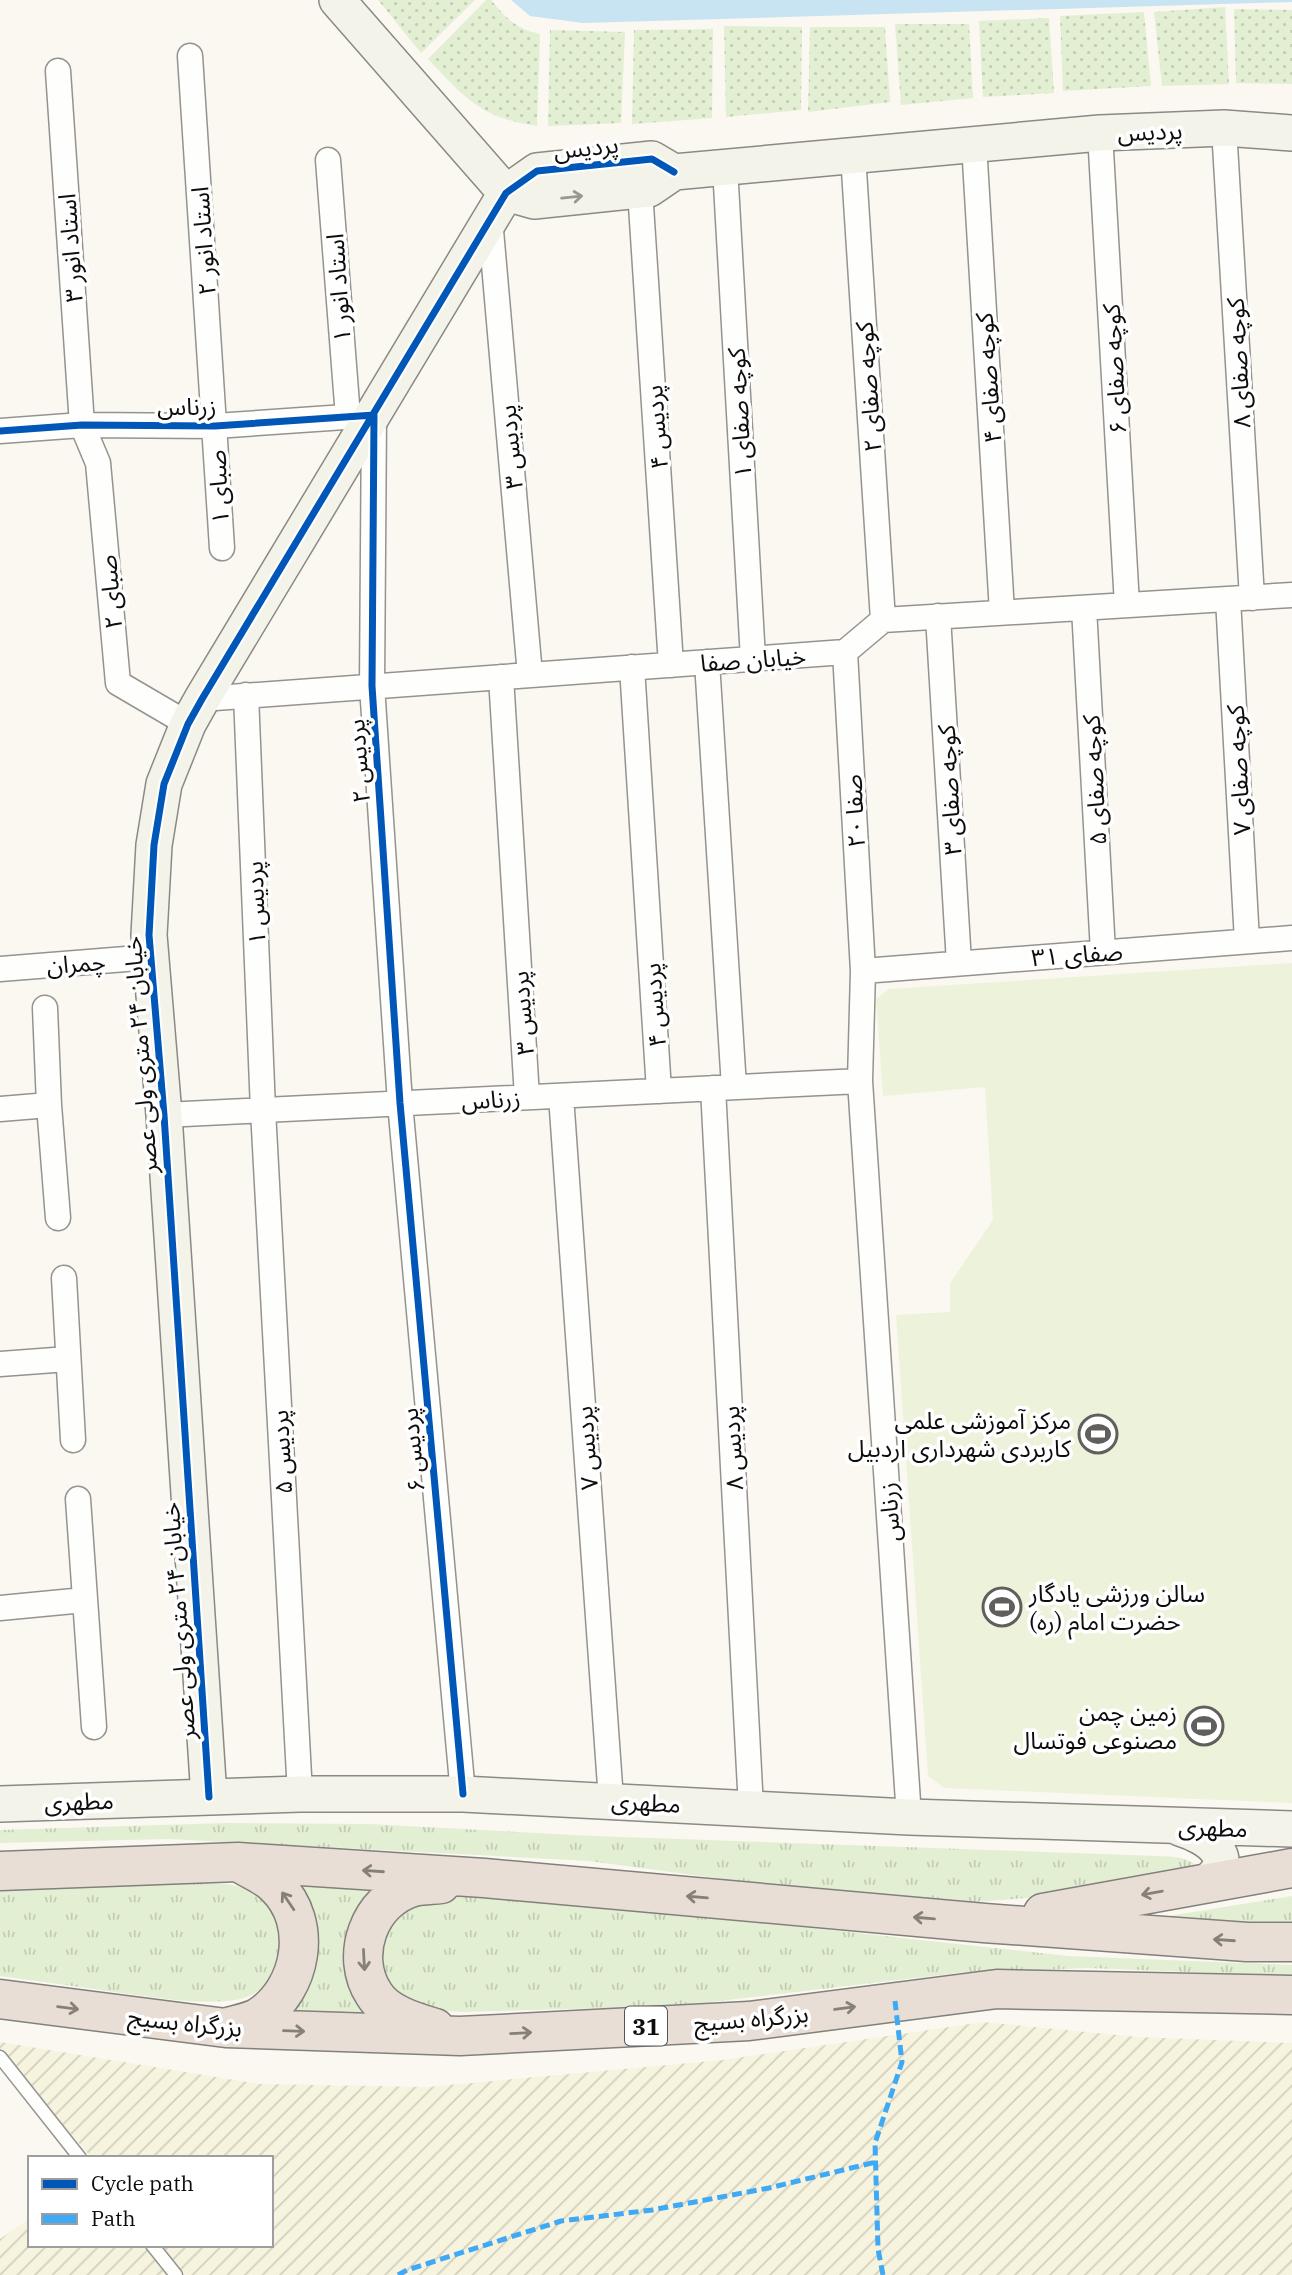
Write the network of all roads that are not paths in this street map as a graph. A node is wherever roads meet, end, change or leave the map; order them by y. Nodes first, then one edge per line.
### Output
1 (337, 0) edge
2 (190, 56) dead end
3 (58, 71) dead end
4 (1224, 128) junction
5 (1100, 133) junction
6 (1292, 133) edge
7 (974, 144) junction
8 (853, 155) junction
9 (328, 160) dead end
10 (725, 167) junction
11 (674, 172) junction
12 (640, 190) junction
13 (498, 206) junction
14 (361, 416) junction
15 (82, 425) junction
16 (215, 426) junction
17 (0, 431) edge
18 (222, 548) dead end
19 (1292, 595) edge
20 (1240, 598) junction
21 (1127, 605) junction
22 (1084, 608) junction
23 (1002, 612) junction
24 (939, 616) junction
25 (883, 620) junction
26 (845, 652) junction
27 (753, 659) junction
28 (707, 662) junction
29 (671, 665) junction
30 (632, 667) junction
31 (530, 675) junction
32 (501, 677) junction
33 (372, 687) junction
34 (247, 695) junction
35 (195, 711) junction
36 (1292, 938) edge
37 (1247, 941) junction
38 (1103, 952) junction
39 (151, 957) junction
40 (959, 963) junction
41 (0, 969) edge
42 (863, 971) junction
43 (45, 1007) dead end
44 (860, 1081) junction
45 (724, 1088) junction
46 (659, 1091) junction
47 (561, 1096) junction
48 (527, 1097) junction
49 (400, 1103) junction
50 (49, 1105) junction
51 (0, 1110) edge
52 (263, 1110) junction
53 (164, 1115) junction
54 (58, 1218) dead end
55 (64, 1278) dead end
56 (68, 1359) junction
57 (0, 1364) edge
58 (73, 1440) dead end
59 (78, 1499) dead end
60 (84, 1600) junction
61 (0, 1608) edge
62 (94, 1727) dead end
63 (300, 1794) junction
64 (463, 1794) junction
65 (209, 1797) junction
66 (611, 1800) junction
67 (0, 1804) edge
68 (751, 1808) junction
69 (909, 1817) junction
70 (1173, 1826) junction
71 (1292, 1829) edge
72 (238, 1862) junction
73 (1292, 1868) edge
74 (0, 1871) edge
75 (484, 1878) junction
76 (1202, 1885) junction
77 (984, 1923) junction
78 (1292, 1942) edge
79 (1292, 1995) edge
80 (0, 1999) edge
81 (226, 2028) junction
82 (460, 2036) junction
83 (0, 2057) edge
84 (78, 2156) edge
85 (154, 2247) edge
86 (176, 2275) edge

1 - 13 street
2 - 16 street, استاد انور ۲
3 - 15 street, استاد انور ۳
4 - 5 street, پردیس
4 - 6 street, پردیس
4 - 20 street, کوچه صفای ۸
5 - 7 street, پردیس
5 - 21 street, کوچه صفای ۶
7 - 8 street, پردیس
7 - 23 street, کوچه صفای ۴
8 - 10 street, پردیس
8 - 25 street, کوچه صفای ۲
9 - 14 street, استاد انور ۱
10 - 11 street, پردیس
10 - 27 street, کوچه صفای ۱
11 - 12 street, پردیس
11 - 13 street, پردیس
13 -> 12 street, پردیس
12 - 29 street, پردیس ۴
13 - 14 street, خیابان ۲۴ متری ولی عصر
13 - 31 street, پردیس ۳
14 - 16 street, زرناس
14 - 33 street, پردیس ۲
14 - 35 street, خیابان ۲۴ متری ولی عصر
15 - 16 street, زرناس
15 - 17 street, زرناس
15 - 35 street, صبای ۲
16 - 18 street, صبای ۱
19 - 20 street
20 - 21 street
20 - 37 street, کوچه صفای ۷
21 - 22 street
22 - 23 street
22 - 38 street, کوچه صفای ۵
23 - 24 street
24 - 25 street
24 - 40 street, کوچه صفای ۳
25 - 26 street
26 - 27 street, خیابان صفا
26 - 42 street, صفا ۲۰
27 - 28 street, خیابان صفا
28 - 29 street, خیابان صفا
28 - 45 street, پردیس ۸
29 - 30 street, خیابان صفا
30 - 31 street, خیابان صفا
30 - 46 street, پردیس ۴
31 - 32 street, خیابان صفا
32 - 33 street, خیابان صفا
32 - 48 street, پردیس ۳
33 - 34 street, خیابان صفا
33 - 49 street, پردیس ۲
34 - 35 street, خیابان صفا
34 - 52 street, پردیس ۱
35 - 39 street, خیابان ۲۴ متری ولی عصر
36 - 37 street, صفای ۳۱
37 - 38 street, صفای ۳۱
38 - 40 street, صفای ۳۱
39 - 41 street, چمران
39 - 53 street, خیابان ۲۴ متری ولی عصر
40 - 42 street, صفای ۳۱
42 - 44 street, زرناس
43 - 50 street
44 - 45 street, زرناس
44 - 69 street, زرناس
45 - 46 street, زرناس
45 - 68 street, پردیس ۸
46 - 47 street, زرناس
47 - 48 street, زرناس
47 - 66 street, پردیس ۷
48 - 49 street, زرناس
49 - 52 street, زرناس
49 - 64 street, پردیس ۶
50 - 51 street
50 - 54 street
52 - 53 street, زرناس
52 - 63 street, پردیس ۵
53 - 65 street, خیابان ۲۴ متری ولی عصر
55 - 56 street
56 - 57 street
56 - 58 street
59 - 60 street
60 - 61 street
60 - 62 street
63 - 64 street, مطهری
63 - 65 street, مطهری
64 - 66 street, مطهری
65 - 67 street, مطهری
66 - 68 street, مطهری
68 - 69 street, مطهری
69 - 70 street, مطهری
70 - 71 street, مطهری
70 - 76 street
72 - 74 highway
75 -> 72 highway
81 -> 72 highway
73 - 76 highway
77 -> 75 highway
75 -> 82 highway
76 -> 77 highway
78 -> 77 highway
82 -> 79 highway, بزرگراه بسیج / 31
80 -> 81 highway, بزرگراه بسیج / 31
81 -> 82 highway, بزرگراه بسیج / 31
83 - 84 lane
85 - 86 lane

